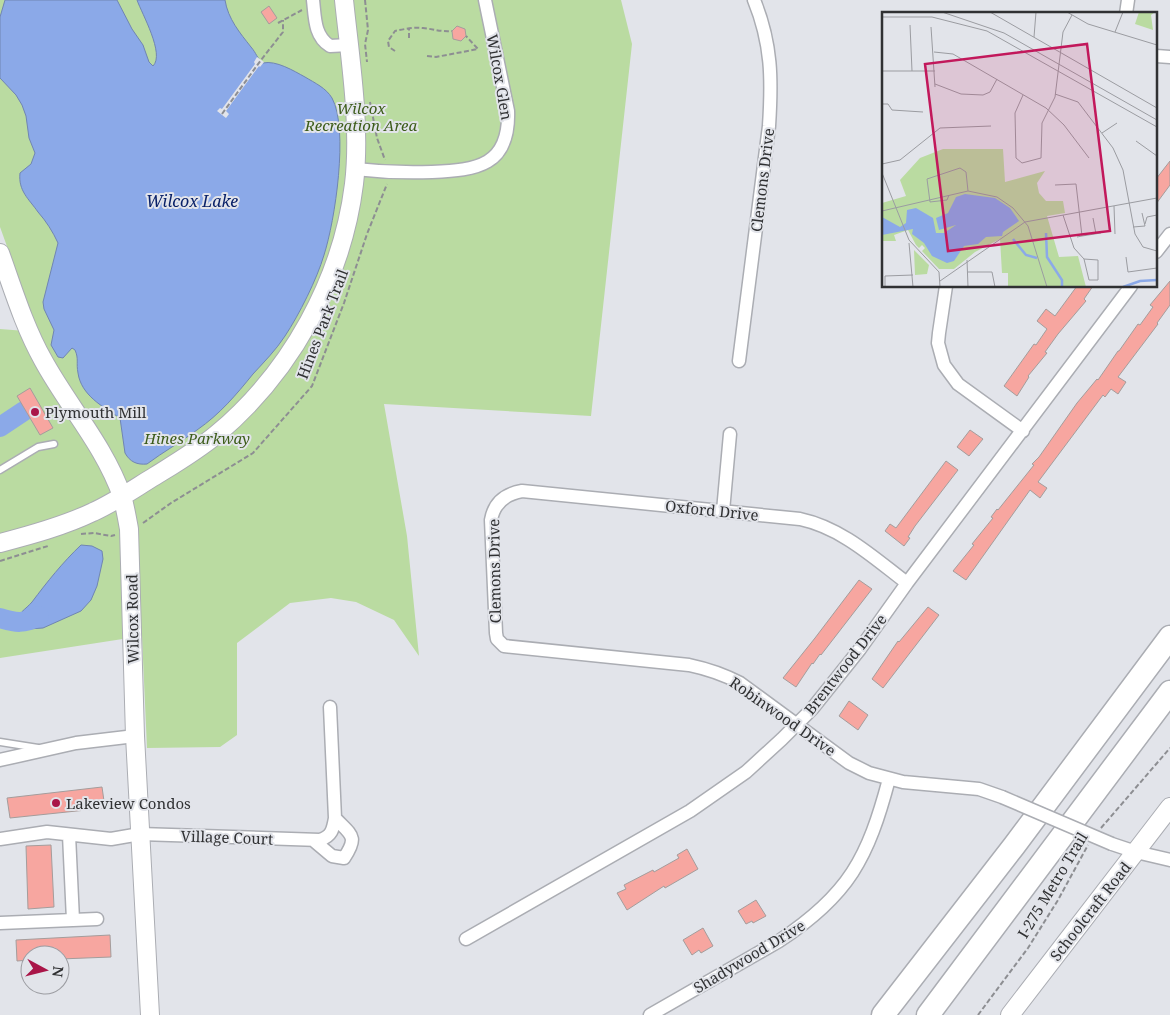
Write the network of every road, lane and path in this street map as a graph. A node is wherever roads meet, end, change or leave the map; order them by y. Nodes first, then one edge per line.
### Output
1 (344, 0) edge
2 (365, 0) edge
3 (485, 0) edge
4 (754, 0) edge
5 (313, 3) edge
6 (283, 20) junction
7 (278, 23) dead end
8 (409, 28) junction
9 (452, 31) dead end
10 (466, 36) dead end
11 (409, 38) dead end
12 (349, 45) junction
13 (395, 51) dead end
14 (427, 56) dead end
15 (367, 63) dead end
16 (370, 102) dead end
17 (222, 114) dead end
18 (355, 169) junction
19 (388, 172) junction
20 (1170, 234) edge
21 (1158, 249) edge
22 (0, 253) edge
23 (946, 288) edge
24 (1130, 288) edge
25 (739, 361) dead end
26 (1023, 431) junction
27 (730, 434) dead end
28 (54, 444) dead end
29 (0, 470) edge
30 (122, 496) junction
31 (500, 501) joint
32 (723, 511) junction
33 (130, 529) junction
34 (76, 535) dead end
35 (0, 543) edge
36 (51, 544) dead end
37 (0, 561) edge
38 (907, 583) junction
39 (1170, 637) edge
40 (500, 643) joint
41 (1170, 692) edge
42 (330, 707) dead end
43 (797, 724) junction
44 (135, 736) junction
45 (0, 742) edge
46 (1170, 748) edge
47 (48, 749) junction
48 (0, 760) edge
49 (889, 779) junction
50 (1170, 807) edge
51 (335, 818) junction
52 (1097, 833) dead end
53 (140, 834) junction
54 (69, 835) junction
55 (0, 838) edge
56 (313, 840) junction
57 (1091, 841) dead end
58 (1136, 852) junction
59 (1170, 860) edge
60 (97, 919) dead end
61 (73, 920) junction
62 (0, 923) edge
63 (466, 939) dead end
64 (150, 1015) edge
65 (650, 1015) edge
66 (883, 1015) edge
67 (928, 1015) edge
68 (978, 1015) edge
69 (1010, 1015) edge

1 - 12 street
2 - 15 path
3 - 19 street, Wilcox Glen
4 - 25 street, Clemons Drive
5 - 6 path
5 - 12 street
6 - 7 path
6 - 17 path
8 - 9 path
8 - 11 path
8 - 13 path
10 - 14 path
12 - 18 street
16 - 19 path, Hines Park Trail
18 - 19 street, Wilcox Glen
18 - 30 street
19 - 33 path, Hines Park Trail
20 - 21 street
22 - 30 street, Wilcox Road
23 - 26 street
24 - 26 street, Brentwood Drive
26 - 38 street, Brentwood Drive
27 - 32 street
28 - 29 lane
30 - 33 street, Wilcox Road
30 - 35 street
31 - 32 street, Oxford Drive
31 - 40 street, Clemons Drive
32 - 38 street, Oxford Drive
33 - 34 path, Hines Park Trail
33 - 44 street, Wilcox Road
36 - 37 path
38 - 43 street, Brentwood Drive
39 - 66 highway
40 - 43 street, Robinwood Drive
41 - 67 highway
42 - 51 street
43 - 49 street, Robinwood Drive
43 - 63 street, Brentwood Drive
44 - 47 street
44 - 53 street, Wilcox Road
45 - 47 lane
46 - 52 path, I-275 Metro Trail
47 - 48 street
49 - 58 street, Robinwood Drive, bridge
49 - 65 street, Shadywood Drive
50 - 58 street, Schoolcraft Road
51 - 56 street
51 - 56 street
53 - 54 street, Village Court
53 - 56 street, Village Court
53 - 64 street, Wilcox Road
54 - 55 street, Village Court
54 - 61 street
57 - 68 path, I-275 Metro Trail
58 - 59 street, Robinwood Drive
58 - 69 street, Schoolcraft Road
60 - 61 street
61 - 62 street

